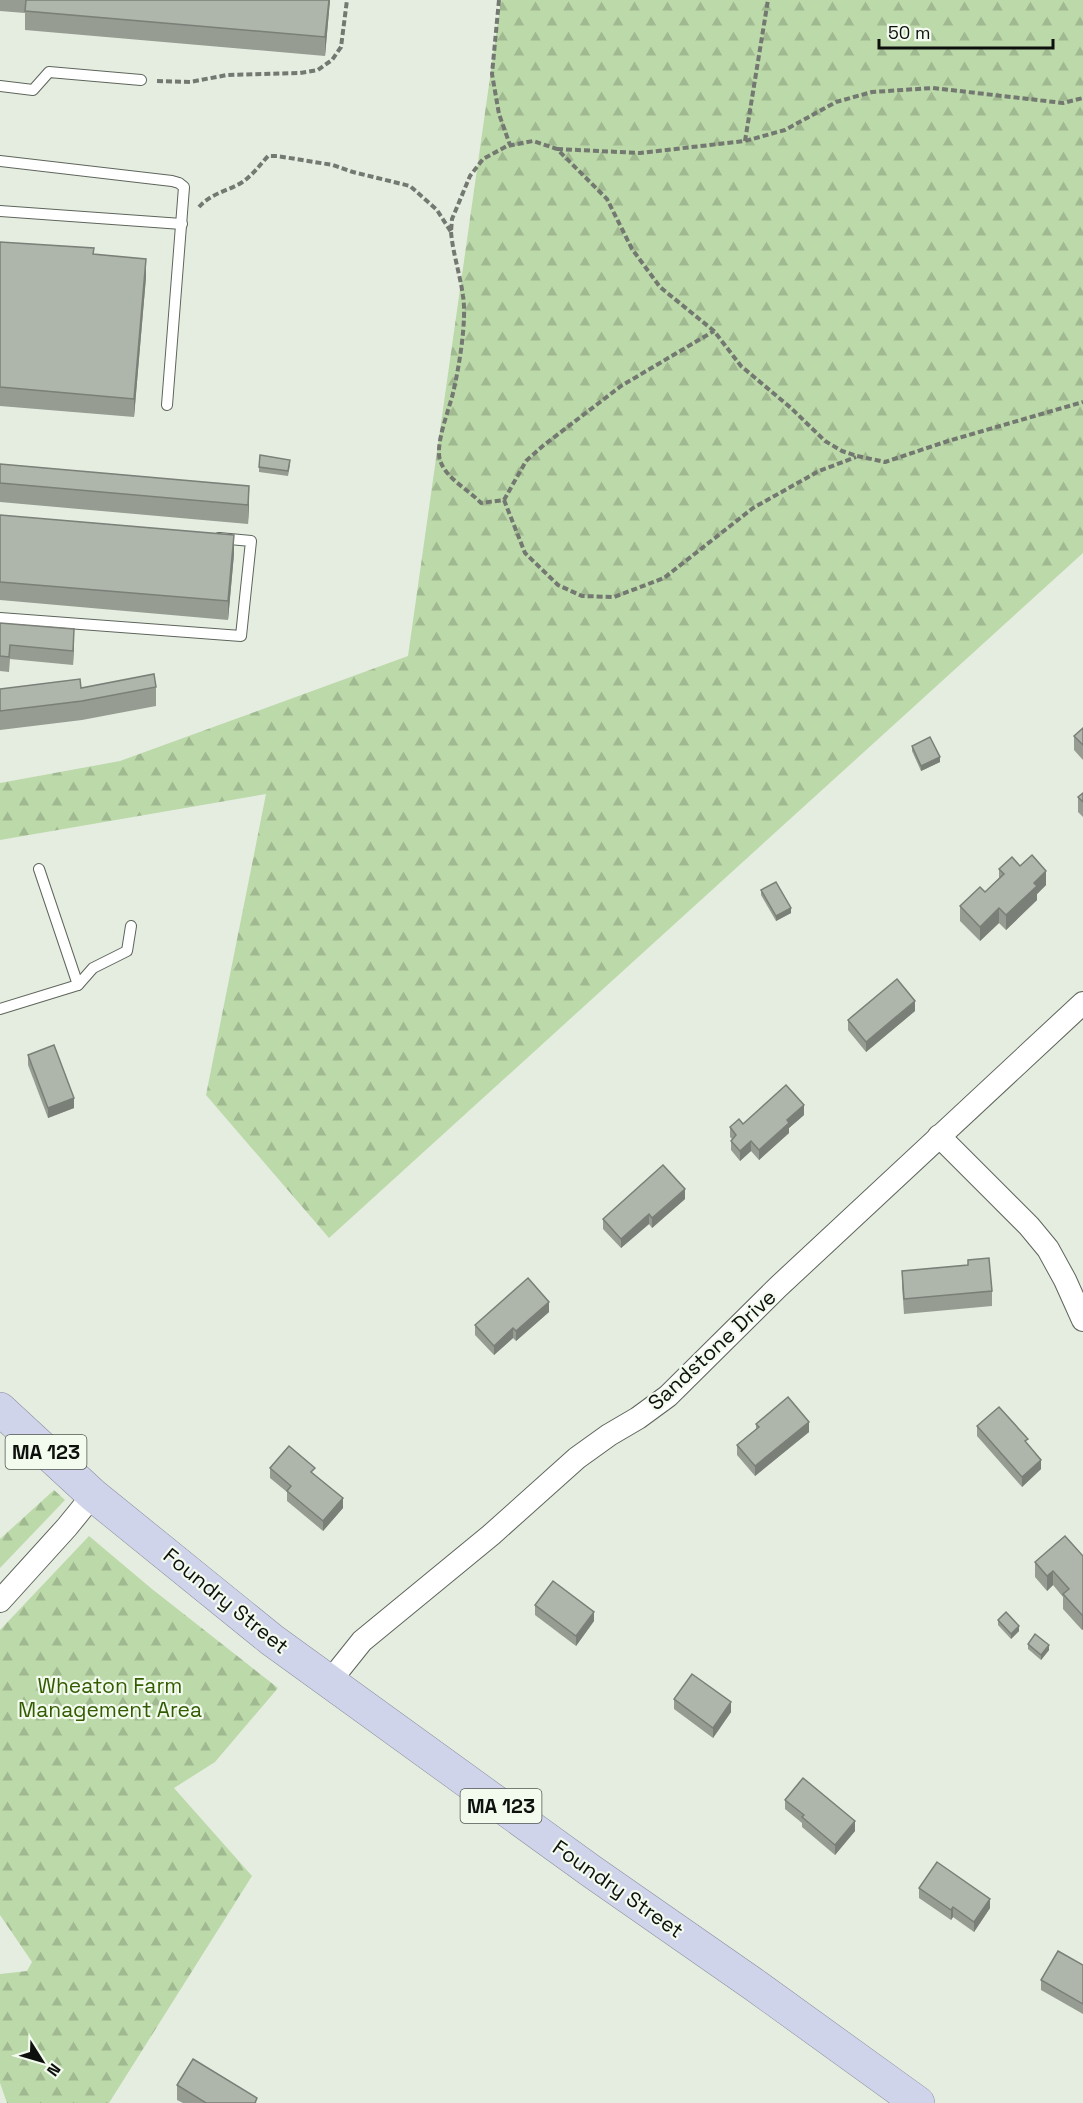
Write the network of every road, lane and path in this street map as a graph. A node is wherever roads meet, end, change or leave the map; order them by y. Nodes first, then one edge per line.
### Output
1 (347, 0) edge
2 (499, 0) edge
3 (768, 0) edge
4 (141, 80) joint
5 (0, 86) edge
6 (1083, 98) edge
7 (746, 141) junction
8 (510, 145) junction
9 (557, 150) junction
10 (0, 161) edge
11 (0, 211) edge
12 (182, 224) junction
13 (451, 232) junction
14 (714, 331) junction
15 (1083, 402) edge
16 (167, 405) dead end
17 (857, 456) junction
18 (504, 500) junction
19 (205, 537) edge
20 (0, 618) edge
21 (39, 869) dead end
22 (131, 926) dead end
23 (78, 985) junction
24 (1083, 1003) edge
25 (0, 1009) edge
26 (939, 1136) junction
27 (1083, 1320) edge
28 (0, 1408) edge
29 (93, 1495) junction
30 (0, 1601) edge
31 (330, 1681) junction
32 (918, 2103) edge

1 - 4 path
2 - 8 path
3 - 7 path
4 - 5 lane
6 - 7 path
7 - 9 path
8 - 9 path
8 - 13 path
9 - 14 path
10 - 12 lane
11 - 12 lane
12 - 13 path
12 - 16 lane
13 - 18 path
14 - 17 path
14 - 18 path
15 - 17 path
17 - 18 path
19 - 20 lane
21 - 23 lane
22 - 23 lane
23 - 25 lane
24 - 26 street, Sandstone Drive
26 - 27 street
26 - 31 street, Sandstone Drive
28 - 29 highway, MA 123
29 - 30 street
29 - 31 highway, Foundry Street / MA 123
31 - 32 highway, Foundry Street / MA 123

